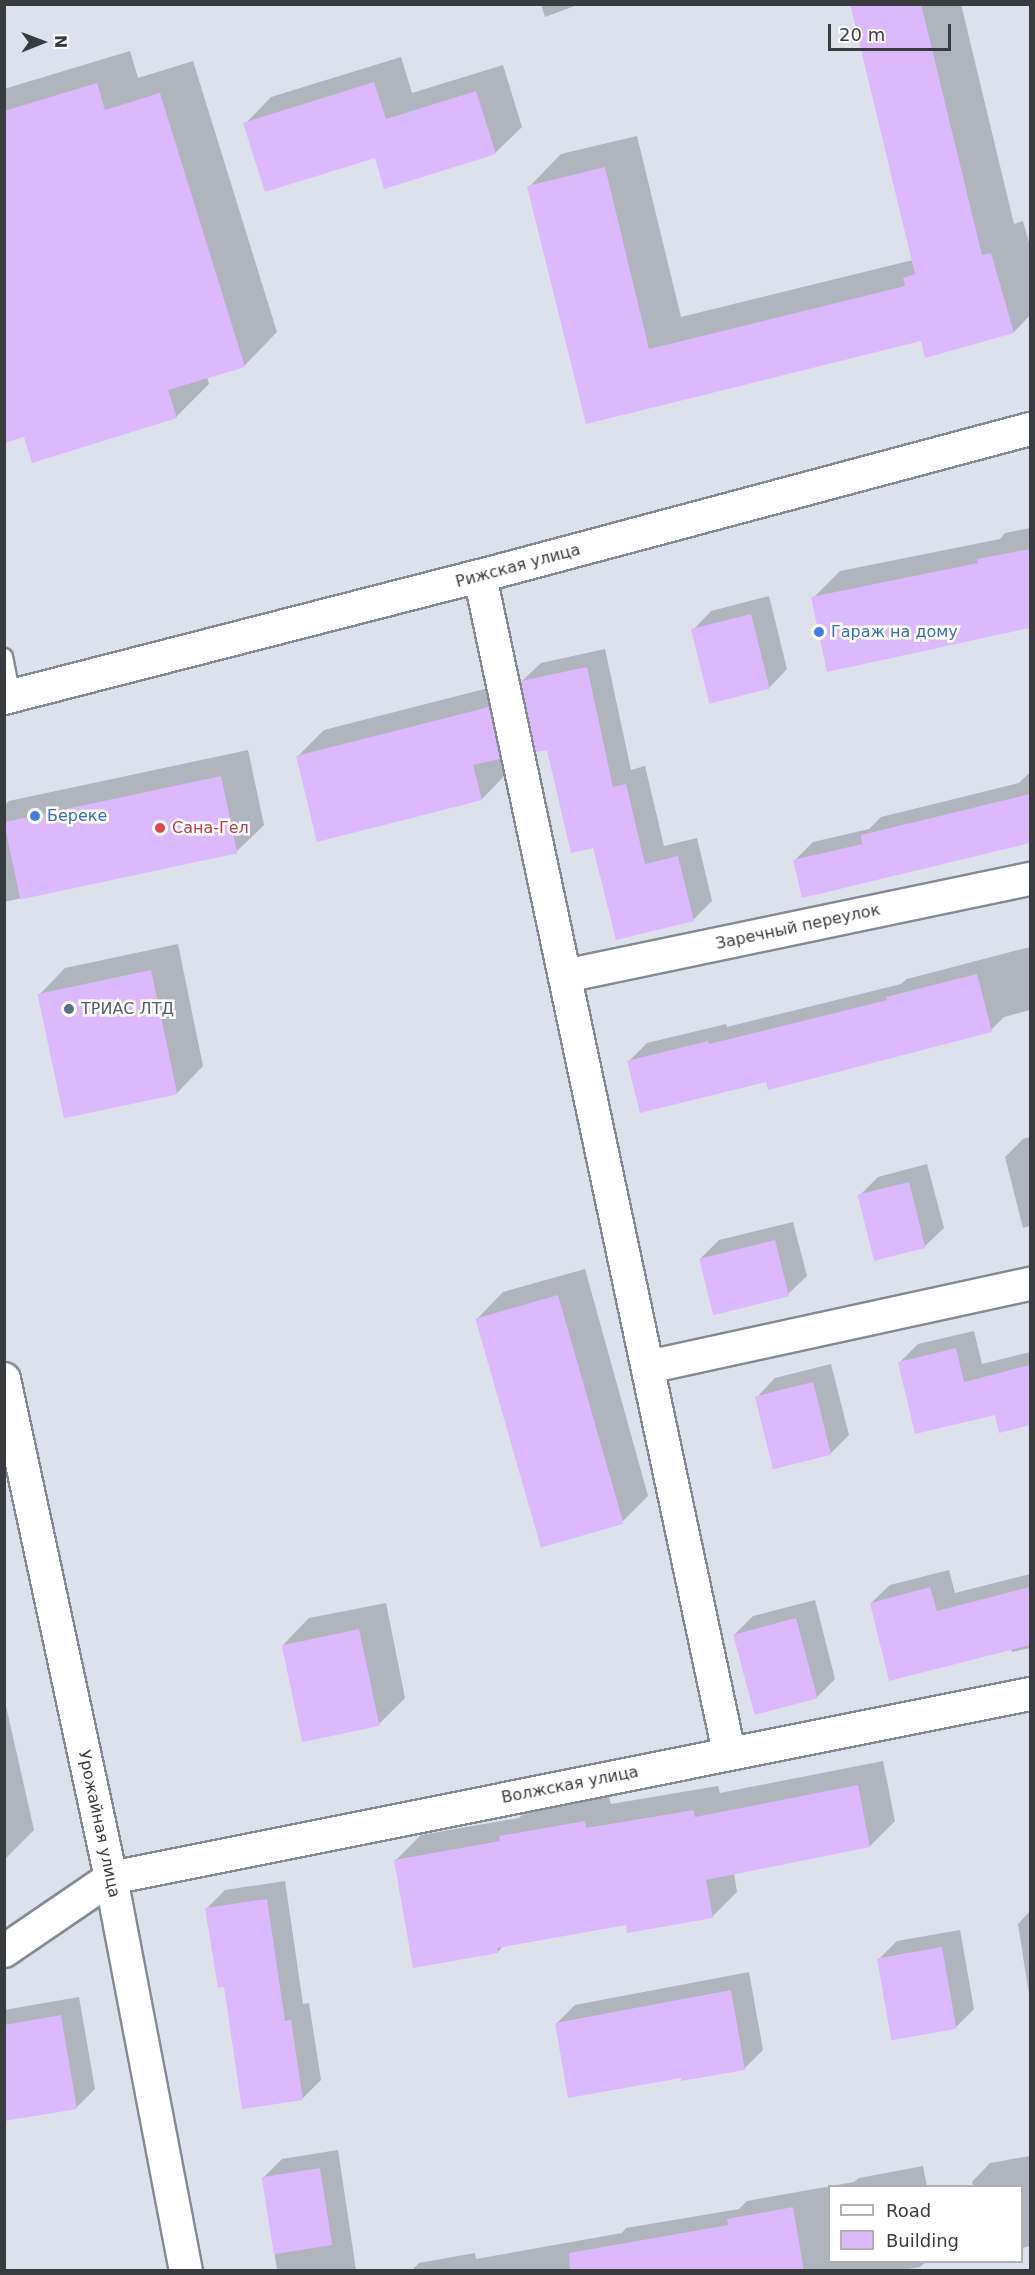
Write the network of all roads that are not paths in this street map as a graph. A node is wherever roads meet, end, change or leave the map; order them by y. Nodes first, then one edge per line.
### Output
1 (1030, 429) edge
2 (480, 576) junction
3 (4, 657) edge
4 (8, 697) edge
5 (1030, 879) edge
6 (565, 976) junction
7 (1030, 1284) edge
8 (648, 1367) junction
9 (4, 1379) edge
10 (1030, 1694) edge
11 (729, 1753) junction
12 (111, 1878) junction
13 (4, 1951) edge
14 (186, 2271) edge

1 - 2 street, Рижская улица
2 - 4 street, Рижская улица
2 - 6 street
3 - 4 lane
5 - 6 street, Заречный переулок
6 - 8 street
7 - 8 street
8 - 11 street
9 - 12 street, Урожайная улица
10 - 11 street, Волжская улица
11 - 12 street, Волжская улица
12 - 13 street
12 - 14 street, Урожайная улица

